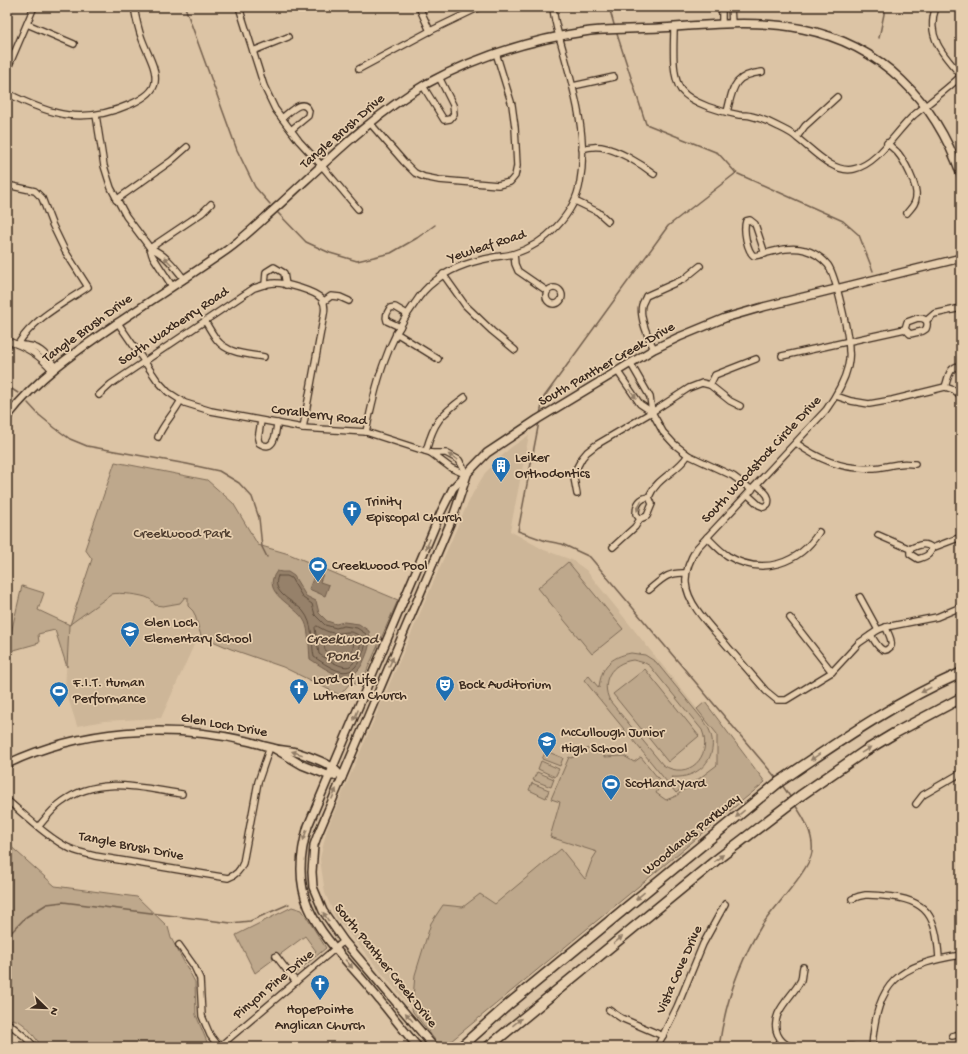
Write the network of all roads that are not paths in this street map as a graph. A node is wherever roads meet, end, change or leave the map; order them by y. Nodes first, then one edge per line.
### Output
1 (34, 7) edge
2 (134, 7) edge
3 (239, 7) edge
4 (419, 7) edge
5 (480, 7) edge
6 (553, 7) edge
7 (722, 7) edge
8 (731, 7) edge
9 (936, 7) edge
10 (27, 24) junction
11 (722, 24) junction
12 (732, 24) junction
13 (674, 27) junction
14 (430, 31) junction
15 (559, 36) junction
16 (288, 37) dead end
17 (74, 44) dead end
18 (253, 51) junction
19 (496, 53) junction
20 (359, 69) dead end
21 (7, 70) edge
22 (762, 72) dead end
23 (960, 73) edge
24 (614, 76) dead end
25 (439, 77) junction
26 (423, 86) junction
27 (573, 86) junction
28 (7, 93) edge
29 (837, 97) dead end
30 (926, 106) junction
31 (727, 112) junction
32 (96, 115) junction
33 (282, 118) junction
34 (370, 123) junction
35 (291, 130) junction
36 (797, 137) junction
37 (887, 143) junction
38 (187, 147) dead end
39 (582, 149) junction
40 (322, 166) junction
41 (654, 174) dead end
42 (961, 175) edge
43 (7, 185) edge
44 (116, 200) junction
45 (575, 201) junction
46 (211, 204) dead end
47 (358, 209) dead end
48 (907, 213) dead end
49 (608, 221) dead end
50 (150, 248) junction
51 (514, 254) junction
52 (765, 254) junction
53 (961, 258) edge
54 (700, 266) dead end
55 (443, 274) junction
56 (184, 278) junction
57 (265, 285) junction
58 (286, 285) junction
59 (172, 286) junction
60 (837, 289) junction
61 (547, 291) dead end
62 (349, 301) dead end
63 (323, 302) junction
64 (961, 308) edge
65 (407, 314) junction
66 (927, 320) junction
67 (205, 321) junction
68 (118, 323) junction
69 (400, 327) junction
70 (905, 329) junction
71 (396, 333) junction
72 (7, 341) edge
73 (848, 342) junction
74 (18, 344) junction
75 (654, 349) junction
76 (515, 350) dead end
77 (782, 356) dead end
78 (264, 357) dead end
79 (438, 359) dead end
80 (756, 359) dead end
81 (144, 361) junction
82 (631, 364) junction
83 (961, 365) edge
84 (54, 368) junction
85 (618, 372) junction
86 (710, 385) junction
87 (945, 387) junction
88 (99, 395) dead end
89 (836, 396) junction
90 (961, 396) edge
91 (465, 397) dead end
92 (180, 400) junction
93 (740, 406) dead end
94 (652, 412) junction
95 (7, 417) edge
96 (261, 420) junction
97 (277, 423) junction
98 (303, 428) junction
99 (366, 432) junction
100 (158, 437) dead end
101 (796, 443) junction
102 (428, 452) junction
103 (688, 455) junction
104 (915, 464) dead end
105 (468, 475) junction
106 (758, 485) junction
107 (752, 490) junction
108 (577, 494) dead end
109 (748, 495) junction
110 (648, 497) junction
111 (640, 519) junction
112 (819, 532) dead end
113 (878, 535) dead end
114 (961, 536) edge
115 (707, 537) junction
116 (613, 547) dead end
117 (932, 548) junction
118 (910, 549) junction
119 (686, 573) junction
120 (649, 590) dead end
121 (860, 597) dead end
122 (961, 607) edge
123 (790, 618) dead end
124 (886, 627) junction
125 (878, 630) junction
126 (871, 635) junction
127 (832, 672) junction
128 (961, 673) edge
129 (961, 698) edge
130 (272, 748) junction
131 (7, 764) edge
132 (333, 768) junction
133 (961, 773) edge
134 (330, 776) junction
135 (342, 777) junction
136 (182, 794) dead end
137 (7, 800) edge
138 (916, 804) dead end
139 (39, 826) junction
140 (852, 899) dead end
141 (725, 904) dead end
142 (344, 941) junction
143 (179, 945) dead end
144 (335, 949) junction
145 (961, 955) edge
146 (276, 956) dead end
147 (939, 958) junction
148 (803, 967) dead end
149 (296, 982) junction
150 (609, 1010) dead end
151 (8, 1024) edge
152 (961, 1034) edge
153 (663, 1036) junction
154 (952, 1036) dead end
155 (781, 1041) junction
156 (34, 1047) edge
157 (219, 1047) edge
158 (418, 1047) edge
159 (434, 1047) edge
160 (460, 1047) edge
161 (488, 1047) edge
162 (657, 1047) edge
163 (775, 1047) edge
164 (792, 1047) edge
165 (814, 1047) edge
166 (852, 1047) edge
167 (872, 1047) edge

1 - 10 street
2 - 32 street
3 - 18 street
4 - 14 street
5 - 14 street
6 - 15 street, Yewleaf Road
7 - 11 street
8 - 12 street
9 - 23 street
10 - 17 street
10 - 21 street
11 - 12 street, Tangle Brush Drive
11 - 13 street, Tangle Brush Drive
12 - 30 street, Tangle Brush Drive
13 - 15 street, Tangle Brush Drive
13 - 31 street
14 - 20 street
15 - 19 street, Tangle Brush Drive
15 - 27 street, Yewleaf Road
16 - 18 street
18 - 33 street
19 - 25 street, Tangle Brush Drive
19 - 34 street
22 - 31 street
23 - 30 street
24 - 27 street
25 - 26 street, Tangle Brush Drive
25 - 26 street
26 - 34 street, Tangle Brush Drive
27 - 39 street, Yewleaf Road
28 - 32 street
29 - 36 street
30 - 37 street
30 - 42 street, Tangle Brush Drive
31 - 36 street
32 - 44 street
33 - 35 street
33 - 35 street
34 - 40 street, Tangle Brush Drive
35 - 40 street
36 - 37 street
37 - 48 street
38 - 44 street
39 - 41 street
39 - 45 street, Yewleaf Road
40 - 47 street
40 - 56 street, Tangle Brush Drive
43 - 74 street
44 - 50 street
45 - 49 street
45 - 51 street, Yewleaf Road
46 - 50 street
56 -> 50 street
50 - 59 street
51 - 55 street, Yewleaf Road
51 - 61 street
52 - 52 street
52 - 60 street, South Woodstock Circle Drive
53 - 60 street, South Panther Creek Drive
54 - 75 street
55 - 65 street, Yewleaf Road
55 - 76 street
56 - 59 street, Tangle Brush Drive
57 - 58 street, South Waxberry Road
57 - 58 street
57 - 67 street, South Waxberry Road
58 - 63 street
59 - 68 street, Tangle Brush Drive
60 - 73 street, South Woodstock Circle Drive
60 - 75 street, South Panther Creek Drive
62 - 63 street
63 - 98 street
64 - 66 street
65 - 69 street, Yewleaf Road
65 - 69 street
66 - 70 street
66 - 70 street
67 - 78 street
67 - 81 street, South Waxberry Road
68 - 81 street, Coralberry Road
68 - 84 street, Tangle Brush Drive
69 - 71 street, Yewleaf Road
70 - 73 street
71 - 79 street
71 - 99 street, Yewleaf Road
72 - 74 street
73 - 77 street
73 - 89 street, South Woodstock Circle Drive
74 - 84 street
75 - 82 street, South Panther Creek Drive
80 - 86 street
81 - 88 street, South Waxberry Road
81 - 92 street, Coralberry Road
82 - 85 street, South Panther Creek Drive
82 - 94 street
83 - 87 street
84 - 95 street, Tangle Brush Drive
85 -> 94 street
85 - 105 street, South Panther Creek Drive
86 - 93 street
86 - 94 street
87 - 89 street
87 - 90 street
89 - 101 street, South Woodstock Circle Drive
91 - 102 street
92 - 96 street, Coralberry Road
92 - 100 street
94 - 103 street
94 - 108 street
96 - 97 street, Coralberry Road
96 - 97 street
97 - 98 street, Coralberry Road
98 - 99 street, Coralberry Road
99 - 102 street, Coralberry Road
101 - 104 street
101 - 106 street, South Woodstock Circle Drive
102 - 105 street, Coralberry Road
105 -> 102 street, Coralberry Road
103 - 107 street
103 - 110 street
105 -> 132 street, South Panther Creek Drive
135 -> 105 street, South Panther Creek Drive
106 - 107 street, South Woodstock Circle Drive
106 - 109 street
107 - 109 street, South Woodstock Circle Drive
109 - 115 street, South Woodstock Circle Drive
110 - 111 street
110 -> 111 street
111 - 116 street
112 - 115 street
113 - 118 street
114 - 117 street
115 - 119 street, South Woodstock Circle Drive
117 - 118 street
117 - 118 street
119 - 120 street
119 - 127 street, South Woodstock Circle Drive
121 - 125 street
122 - 124 street
123 - 127 street
124 - 125 street
124 - 126 street
125 - 126 street
126 - 127 street
128 -> 160 main road, Woodlands Parkway
161 -> 129 main road
130 - 131 street, Glen Loch Drive
132 -> 130 street, Glen Loch Drive
130 - 134 street, Glen Loch Drive
130 - 139 street, Tangle Brush Drive
132 - 134 street, South Panther Creek Drive
132 - 135 street, Glen Loch Drive
133 - 138 street
134 - 135 street, Glen Loch Drive
134 -> 144 street, South Panther Creek Drive
142 -> 135 street, South Panther Creek Drive
136 - 139 street
137 - 139 street, Tangle Brush Drive
140 - 147 street
141 - 153 street, Vista Cove Drive
142 - 144 street, Pinyon Pine Drive
159 -> 142 street, South Panther Creek Drive
143 - 157 street
144 - 149 street, Pinyon Pine Drive
144 -> 158 street, South Panther Creek Drive
145 - 147 street
146 - 149 street
147 - 167 street
148 - 155 street
149 - 157 street, Pinyon Pine Drive
150 - 153 street
151 - 156 street
152 - 154 street
153 - 162 street, Vista Cove Drive
155 - 163 street
155 - 164 street
165 - 166 street

